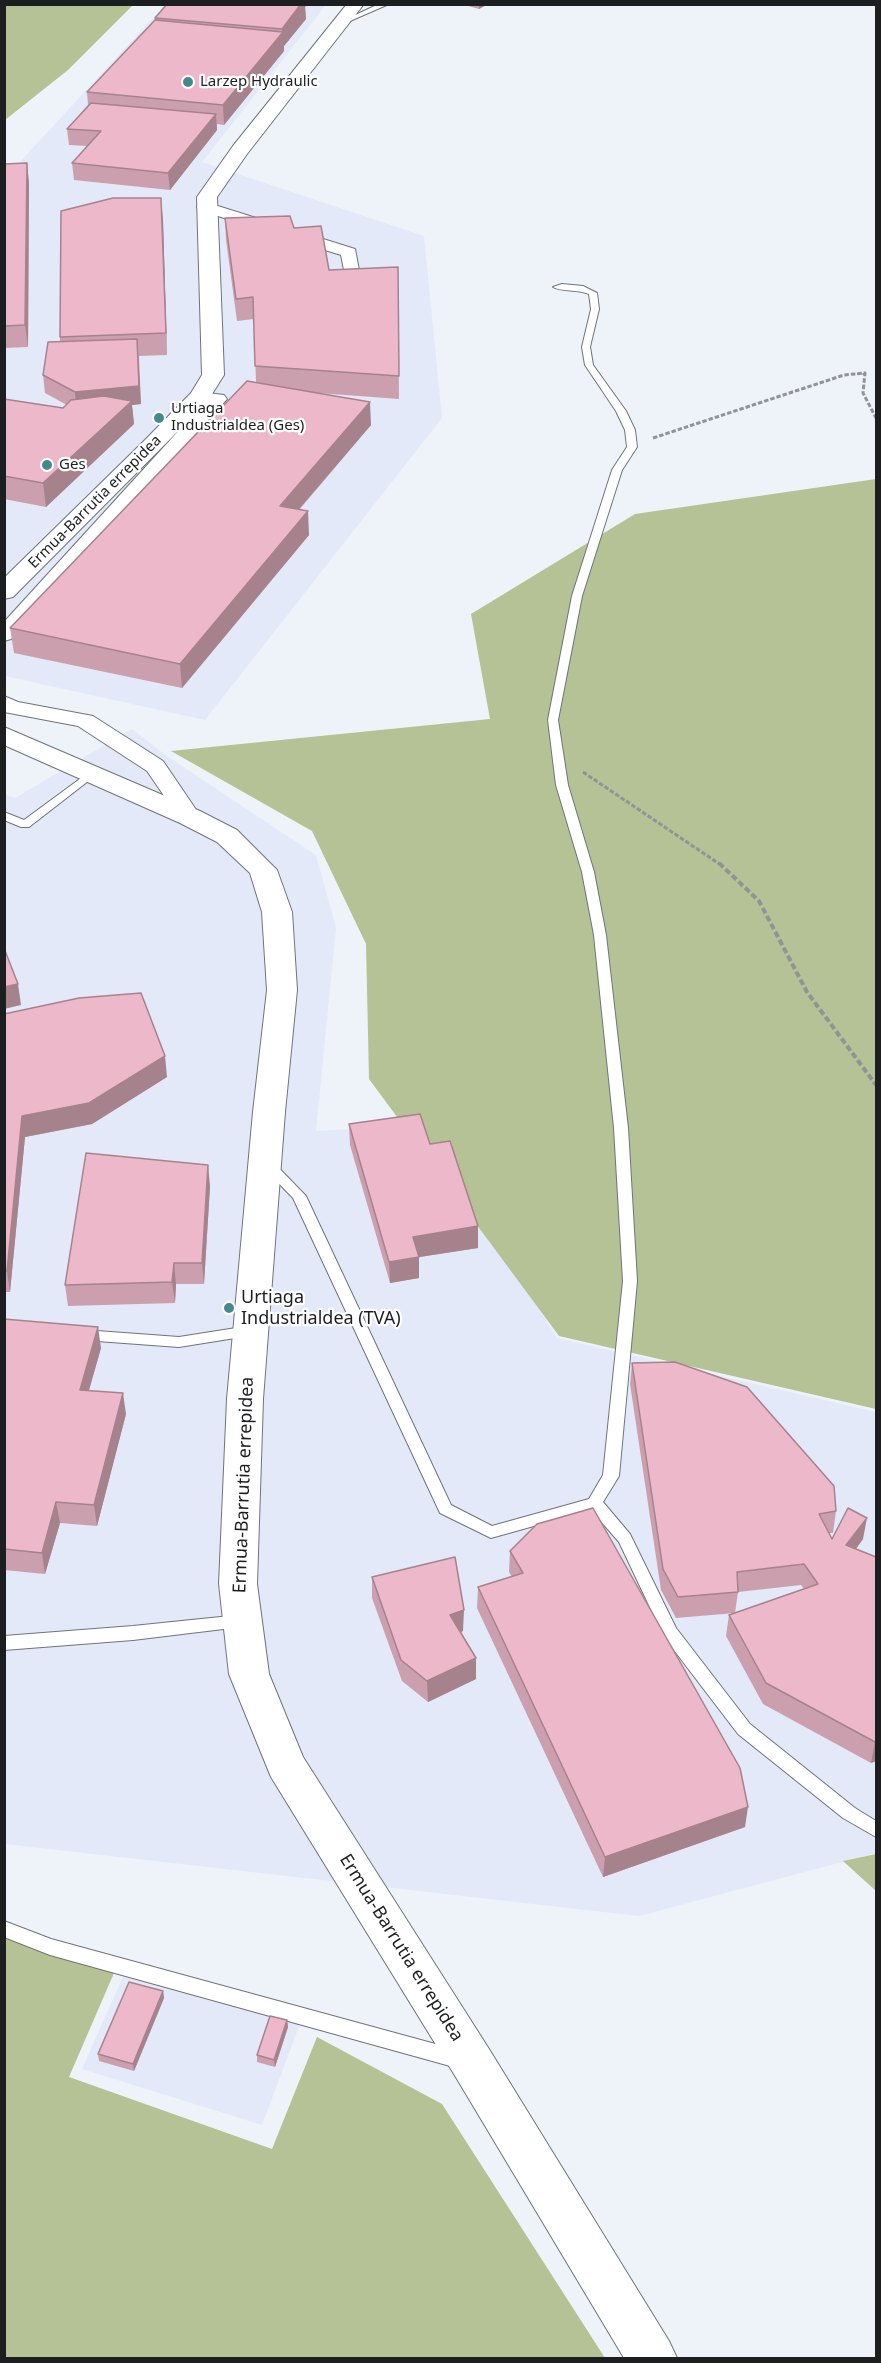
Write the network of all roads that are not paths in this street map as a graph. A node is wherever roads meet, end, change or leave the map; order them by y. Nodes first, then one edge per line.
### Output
1 (356, 4) edge
2 (386, 4) edge
3 (341, 23) junction
4 (206, 207) junction
5 (353, 281) edge
6 (557, 288) dead end
7 (199, 397) junction
8 (4, 592) edge
9 (4, 635) edge
10 (4, 702) edge
11 (4, 735) edge
12 (92, 773) junction
13 (4, 815) edge
14 (190, 817) junction
15 (264, 1162) junction
16 (251, 1331) junction
17 (63, 1333) edge
18 (594, 1503) junction
19 (243, 1621) junction
20 (4, 1643) edge
21 (876, 1830) edge
22 (4, 1929) edge
23 (473, 2064) junction
24 (652, 2358) edge

1 - 3 street
2 - 3 lane
3 - 4 street
4 - 5 street
4 - 7 street, Ermua-Barrutia errepidea
6 - 18 lane
7 - 8 street, Ermua-Barrutia errepidea
7 - 9 street
10 - 14 street
11 - 12 street, Ermua-Barrutia errepidea
12 - 13 lane
12 - 14 street, Ermua-Barrutia errepidea
14 - 15 street, Ermua-Barrutia errepidea
15 - 16 street, Ermua-Barrutia errepidea
15 - 18 lane
16 - 17 lane
16 - 19 street, Ermua-Barrutia errepidea
18 - 21 lane
19 - 20 lane
19 - 23 street, Ermua-Barrutia errepidea
22 - 23 lane
23 - 24 street, Ermua-Barrutia errepidea

